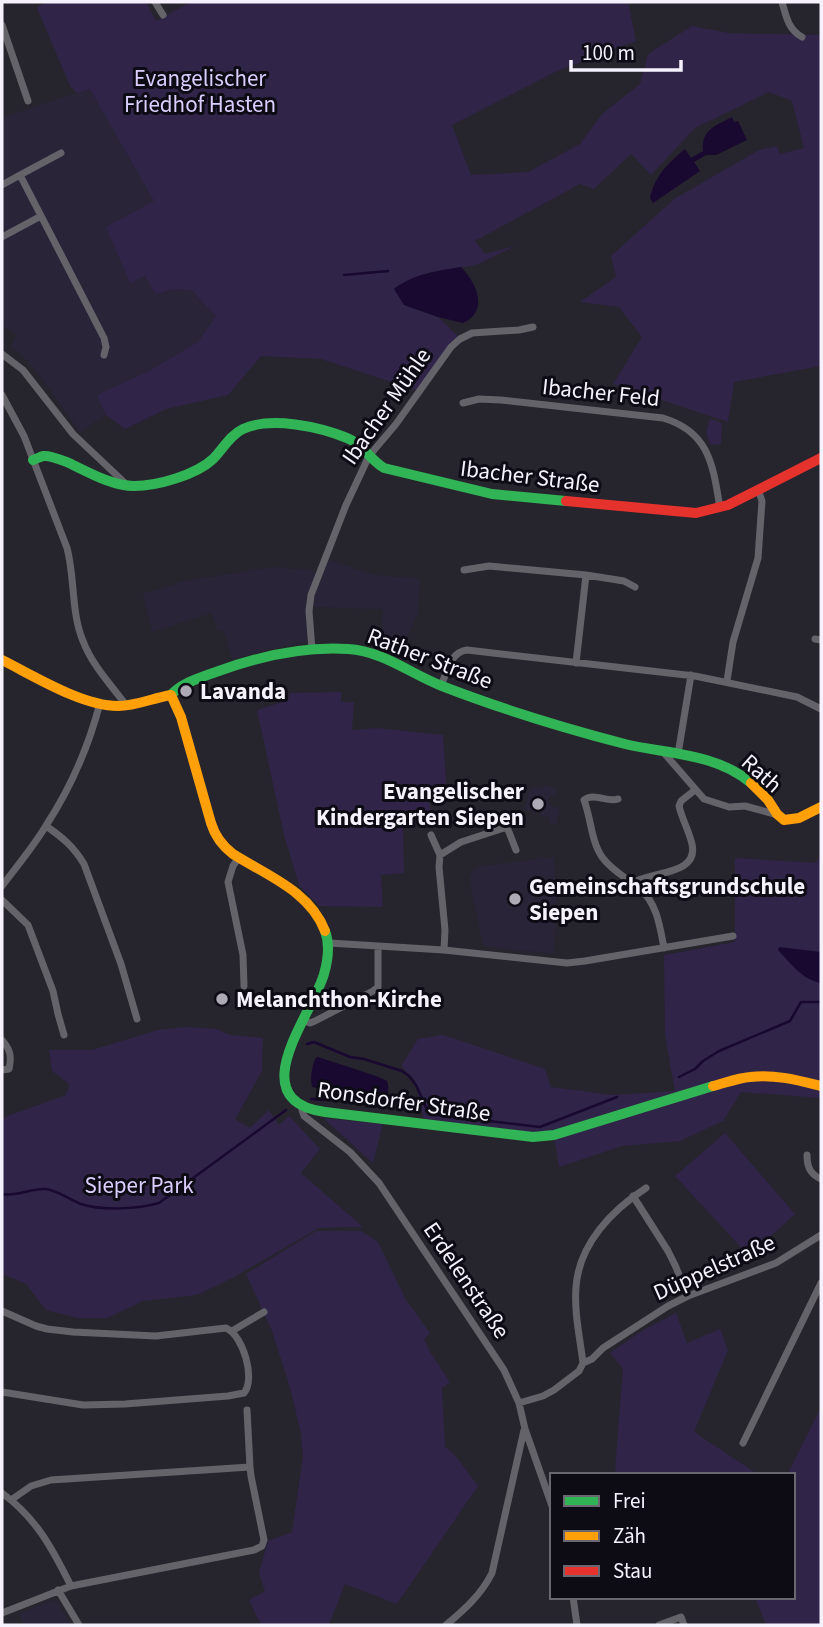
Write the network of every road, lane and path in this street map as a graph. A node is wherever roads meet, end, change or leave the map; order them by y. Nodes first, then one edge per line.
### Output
1 (155, 2) edge
2 (782, 2) edge
3 (163, 15) dead end
4 (2, 25) edge
5 (802, 37) dead end
6 (28, 101) dead end
7 (61, 153) dead end
8 (20, 175) junction
9 (2, 185) edge
10 (41, 216) junction
11 (2, 237) edge
12 (533, 327) dead end
13 (2, 354) edge
14 (104, 355) dead end
15 (2, 395) edge
16 (463, 403) dead end
17 (369, 456) junction
18 (821, 458) edge
19 (33, 460) junction
20 (130, 486) junction
21 (758, 489) junction
22 (720, 508) junction
23 (464, 570) dead end
24 (586, 575) junction
25 (635, 587) dead end
26 (312, 650) junction
27 (2, 660) edge
28 (576, 663) junction
29 (691, 675) junction
30 (727, 681) junction
31 (441, 686) junction
32 (171, 695) junction
33 (100, 703) junction
34 (126, 705) junction
35 (821, 709) edge
36 (664, 753) junction
37 (678, 754) junction
38 (695, 790) junction
39 (618, 799) dead end
40 (821, 807) edge
41 (778, 815) junction
42 (46, 826) junction
43 (431, 835) dead end
44 (516, 850) dead end
45 (440, 855) junction
46 (239, 857) junction
47 (632, 883) junction
48 (2, 886) edge
49 (2, 900) edge
50 (733, 936) dead end
51 (329, 943) junction
52 (378, 946) junction
53 (664, 948) junction
54 (444, 950) junction
55 (244, 986) dead end
56 (136, 1019) dead end
57 (303, 1020) junction
58 (64, 1035) dead end
59 (2, 1040) edge
60 (2, 1070) edge
61 (821, 1086) edge
62 (302, 1105) junction
63 (807, 1155) dead end
64 (821, 1180) edge
65 (646, 1188) dead end
66 (633, 1196) junction
67 (821, 1235) edge
68 (821, 1283) edge
69 (688, 1296) junction
70 (2, 1311) edge
71 (264, 1312) dead end
72 (232, 1331) junction
73 (583, 1363) junction
74 (2, 1390) edge
75 (520, 1403) junction
76 (247, 1410) dead end
77 (525, 1429) junction
78 (743, 1443) dead end
79 (250, 1467) junction
80 (2, 1493) edge
81 (11, 1500) junction
82 (550, 1500) edge
83 (71, 1586) junction
84 (58, 1590) junction
85 (573, 1599) edge
86 (2, 1613) edge
87 (449, 1624) edge
88 (79, 1625) edge
89 (578, 1625) edge
90 (660, 1625) edge
91 (684, 1625) edge

1 - 3 street
2 - 5 street
4 - 6 street
7 - 8 street
8 - 9 street
8 - 10 street
10 - 11 street
10 - 14 street
12 - 17 street, Ibacher Mühle
13 - 20 street
15 - 19 street
16 - 22 street, Ibacher Feld
17 - 20 street, Ibacher Straße
17 - 22 street, Ibacher Straße
17 - 26 street, Ibacher Mühle
18 - 21 street, Ibacher Straße
19 - 20 street, Ibacher Straße
19 - 34 street
21 - 22 street, Ibacher Straße
21 - 30 street
23 - 24 street
24 - 25 street
24 - 28 street
26 - 31 street, Rather Straße
26 - 32 street, Rather Straße
27 - 33 street
28 - 29 street
28 - 31 street
29 - 30 street
29 - 37 street
30 - 35 street
31 - 36 street, Rather Straße
32 - 34 street
32 - 46 street
33 - 34 street
33 - 42 street
36 - 37 street, Rather Straße
36 - 38 street, Rath
37 - 41 street, Rath
38 - 41 street, Rath
38 - 47 street
39 - 47 street
40 - 41 street, Rath
42 - 48 street
42 - 56 street
43 - 45 street
44 - 45 street
45 - 54 street
46 - 51 street
46 - 55 street
47 - 53 street
49 - 58 street
50 - 53 street
51 - 52 street
51 - 57 street, Ronsdorfer Straße
52 - 54 street
52 - 57 street
53 - 54 street
57 - 62 street, Ronsdorfer Straße
59 - 60 street
61 - 62 street, Ronsdorfer Straße
62 - 75 street, Erdelenstraße
63 - 64 street
65 - 66 street
66 - 69 street
66 - 73 street
67 - 69 street, Düppelstraße
68 - 78 street
69 - 73 street, Düppelstraße
70 - 72 street
71 - 72 street
72 - 74 street
73 - 75 street, Düppelstraße
75 - 77 street, Erdelenstraße
76 - 79 street
77 - 82 street, Erdelenstraße
77 - 87 street
79 - 81 street
79 - 83 street
80 - 81 street
81 - 83 street
83 - 84 street
84 - 86 street
84 - 88 street
85 - 89 street
90 - 91 street

